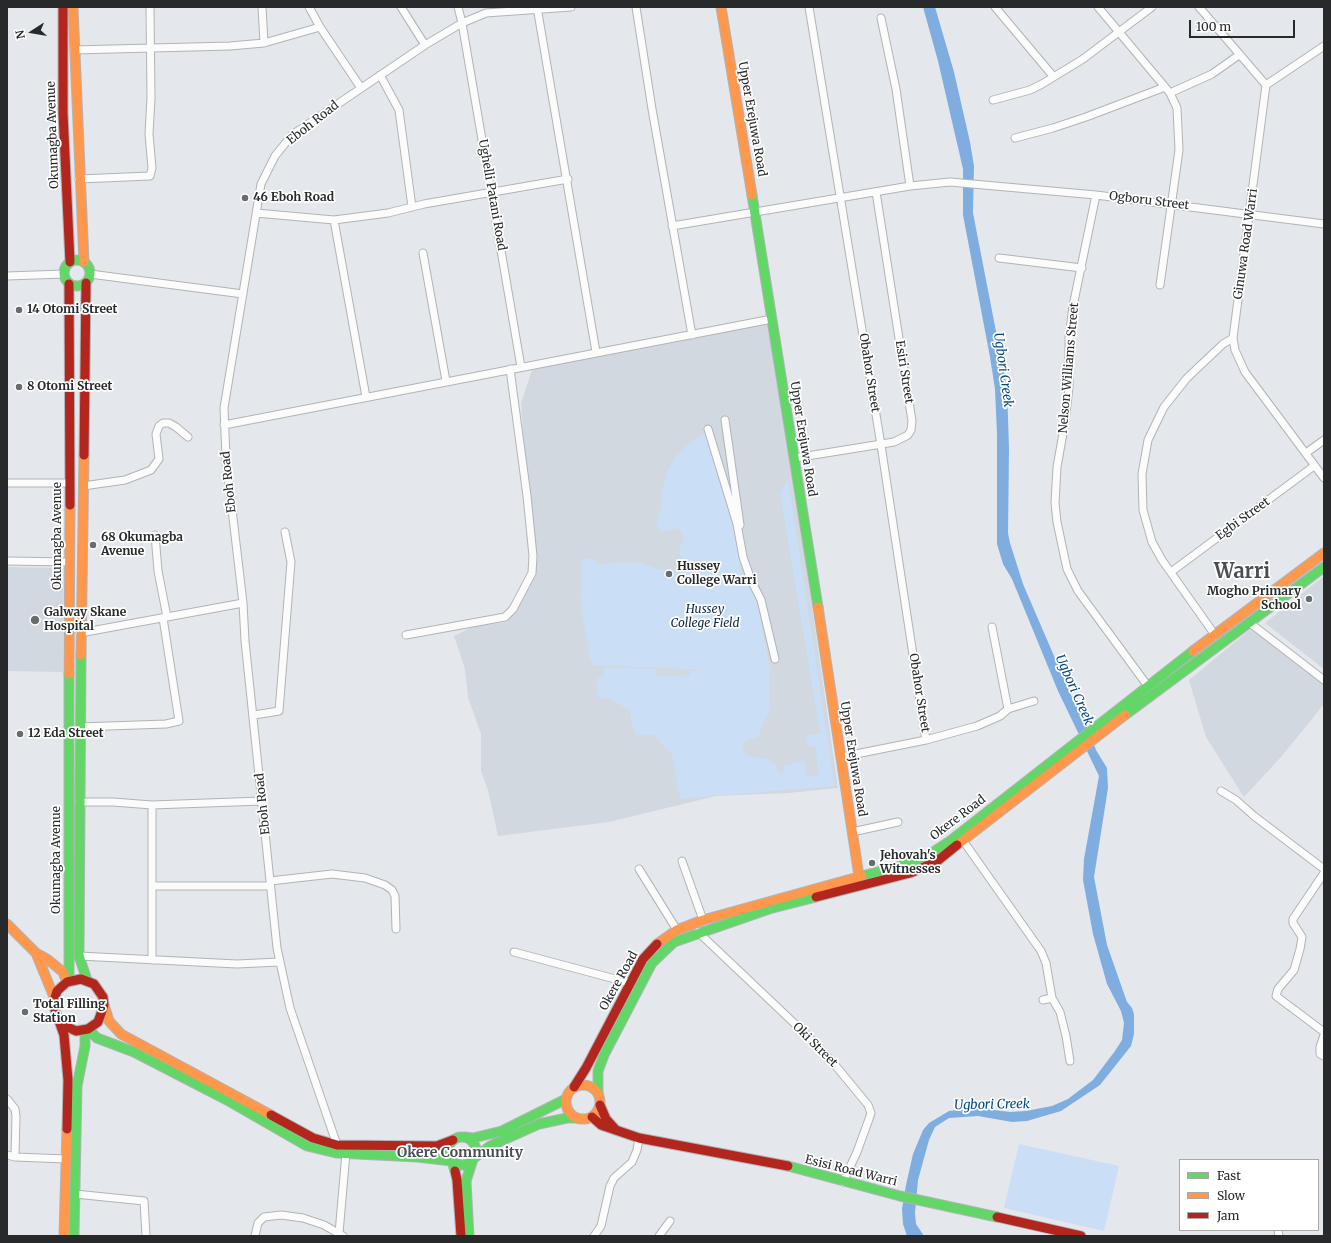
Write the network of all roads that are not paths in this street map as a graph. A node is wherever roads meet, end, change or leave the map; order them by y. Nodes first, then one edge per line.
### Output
1 (64, 7) edge
2 (73, 7) edge
3 (150, 7) edge
4 (262, 7) edge
5 (309, 7) edge
6 (401, 7) edge
7 (458, 7) edge
8 (571, 7) edge
9 (636, 7) edge
10 (721, 7) edge
11 (809, 7) edge
12 (995, 7) edge
13 (1098, 7) edge
14 (1152, 7) edge
15 (1199, 7) edge
16 (537, 8) edge
17 (881, 18) dead end
18 (462, 23) junction
19 (320, 27) junction
20 (1119, 33) junction
21 (264, 43) junction
22 (425, 45) junction
23 (1324, 46) edge
24 (151, 47) junction
25 (74, 50) junction
26 (1240, 55) junction
27 (380, 75) junction
28 (1053, 76) junction
29 (1266, 85) junction
30 (1165, 87) junction
31 (361, 88) junction
32 (1170, 93) junction
33 (993, 100) dead end
34 (1015, 138) dead end
35 (79, 179) junction
36 (568, 179) junction
37 (910, 186) junction
38 (491, 192) junction
39 (876, 192) junction
40 (1096, 195) junction
41 (840, 198) junction
42 (1170, 204) junction
43 (412, 207) junction
44 (755, 212) junction
45 (256, 213) junction
46 (1248, 214) junction
47 (334, 220) junction
48 (1324, 224) edge
49 (672, 226) junction
50 (423, 253) dead end
51 (999, 258) dead end
52 (70, 262) junction
53 (84, 262) junction
54 (1082, 268) junction
55 (64, 274) junction
56 (90, 274) junction
57 (7, 276) edge
58 (86, 283) junction
59 (69, 284) junction
60 (1160, 285) dead end
61 (243, 294) junction
62 (772, 319) junction
63 (692, 335) junction
64 (1233, 338) junction
65 (596, 352) junction
66 (521, 367) junction
67 (510, 369) junction
68 (446, 381) junction
69 (366, 397) junction
70 (725, 420) dead end
71 (224, 425) junction
72 (708, 429) dead end
73 (188, 437) dead end
74 (1324, 440) edge
75 (881, 445) junction
76 (1306, 453) junction
77 (795, 458) junction
78 (1314, 466) junction
79 (1324, 478) edge
80 (7, 483) edge
81 (70, 483) junction
82 (83, 486) junction
83 (285, 532) dead end
84 (155, 534) dead end
85 (1324, 554) edge
86 (7, 561) edge
87 (70, 562) junction
88 (1324, 567) edge
89 (747, 568) junction
90 (1171, 572) junction
91 (243, 603) junction
92 (165, 618) junction
93 (1250, 623) junction
94 (992, 627) dead end
95 (80, 633) junction
96 (1215, 634) junction
97 (406, 635) dead end
98 (775, 659) dead end
99 (1324, 680) edge
100 (1147, 685) junction
101 (1034, 701) dead end
102 (1008, 709) junction
103 (254, 715) junction
104 (79, 727) junction
105 (926, 740) junction
106 (841, 757) junction
107 (1221, 791) dead end
108 (262, 801) junction
109 (79, 802) junction
110 (152, 805) junction
111 (898, 822) dead end
112 (852, 832) junction
113 (964, 842) junction
114 (682, 861) dead end
115 (1324, 868) edge
116 (639, 869) dead end
117 (1324, 873) edge
118 (859, 876) junction
119 (270, 884) junction
120 (153, 886) junction
121 (703, 920) junction
122 (7, 924) edge
123 (396, 929) dead end
124 (677, 930) junction
125 (698, 932) junction
126 (36, 952) junction
127 (514, 952) dead end
128 (79, 956) junction
129 (152, 960) junction
130 (279, 962) junction
131 (87, 980) junction
132 (68, 982) junction
133 (630, 983) junction
134 (54, 997) junction
135 (1052, 998) junction
136 (1043, 1000) dead end
137 (104, 1005) junction
138 (61, 1024) junction
139 (86, 1030) junction
140 (1324, 1032) edge
141 (1324, 1035) edge
142 (1324, 1056) edge
143 (1070, 1061) dead end
144 (574, 1087) junction
145 (598, 1093) junction
146 (566, 1098) junction
147 (7, 1099) edge
148 (600, 1105) junction
149 (592, 1117) junction
150 (576, 1118) junction
151 (615, 1129) junction
152 (465, 1137) junction
153 (639, 1138) junction
154 (453, 1140) junction
155 (337, 1145) junction
156 (346, 1153) junction
157 (7, 1155) edge
158 (15, 1157) junction
159 (66, 1159) junction
160 (473, 1159) junction
161 (452, 1161) junction
162 (843, 1182) junction
163 (75, 1194) junction
164 (670, 1221) dead end
165 (341, 1234) edge
166 (64, 1236) edge
167 (74, 1236) edge
168 (146, 1236) edge
169 (256, 1236) edge
170 (461, 1236) edge
171 (469, 1236) edge
172 (594, 1236) edge
173 (658, 1236) edge
174 (1081, 1236) edge

1 - 52 main road, Okumagba Avenue
2 - 25 main road, Okumagba Avenue
3 - 24 street
4 - 21 street
5 - 19 street
6 - 22 street
7 - 18 street, Ughelli Patani Road
8 - 16 street, Eboh Road
9 - 49 street
10 - 44 main road, Upper Erejuwa Road
11 - 41 street, Obahor Street
12 - 28 street
13 - 20 street
14 - 20 street
15 - 26 street
16 - 18 street, Eboh Road
16 - 36 street
17 - 37 street
18 - 22 street, Eboh Road
18 - 38 street, Ughelli Patani Road
19 - 21 street
19 - 31 street
20 - 28 street
20 - 30 street
21 - 24 street
22 - 27 street, Eboh Road
23 - 29 street
24 - 25 street
24 - 35 street
25 - 35 main road, Okumagba Avenue
26 - 29 street
26 - 32 street
27 - 31 street, Eboh Road
27 - 43 street
28 - 33 street
29 - 46 street, Ginuwa Road Warri
30 - 32 street
30 - 34 street
31 - 45 street, Eboh Road
32 - 42 street
35 - 53 main road, Okumagba Avenue
36 - 38 street
36 - 65 street
37 - 39 street, Ogboru Street
37 - 40 street, Ogboru Street
38 - 43 street
38 - 66 street, Ughelli Patani Road
39 - 41 street, Ogboru Street
39 - 75 street, Esiri Street
40 - 42 street, Ogboru Street
40 - 54 street, Nelson Williams Street
41 - 44 street, Ogboru Street
41 - 75 street, Obahor Street
42 - 46 street, Ogboru Street
42 - 60 street
43 - 47 street
44 - 49 street, Ogboru Street
44 - 62 main road, Upper Erejuwa Road
45 - 47 street
45 - 61 street, Eboh Road
46 - 48 street, Ogboru Street
46 - 64 street, Ginuwa Road Warri
47 - 69 street
49 - 63 street
50 - 68 street
51 - 54 street
52 - 53 main road
52 - 55 main road
53 - 56 main road
54 - 100 street, Nelson Williams Street
55 - 57 street
55 - 59 main road
56 - 58 main road
56 - 61 street
58 - 59 main road
58 - 82 main road, Okumagba Avenue
59 - 81 main road, Okumagba Avenue
61 - 71 street, Eboh Road
62 - 63 street
62 - 77 main road, Upper Erejuwa Road
63 - 65 street
64 - 76 street, Ginuwa Road Warri
64 - 90 street
65 - 66 street
66 - 67 street
67 - 68 street
67 - 97 street
68 - 69 street
69 - 71 street
70 - 89 street
71 - 91 street, Eboh Road
72 - 89 street
73 - 82 street
74 - 76 street
75 - 77 street, Esiri Street
75 - 105 street, Obahor Street
76 - 78 street, Ginuwa Road Warri
77 - 106 main road, Upper Erejuwa Road
78 - 79 street, Ginuwa Road Warri
78 - 90 street, Egbi Street
80 - 81 street
81 - 87 main road, Okumagba Avenue
82 - 95 main road, Okumagba Avenue
83 - 103 street
84 - 92 street
85 - 96 main road, Okere Road
86 - 87 street
87 - 132 main road, Okumagba Avenue
88 - 93 main road, Okere Road
89 - 98 street
90 - 96 street
91 - 92 street
91 - 103 street, Eboh Road
92 - 95 street
92 - 104 street
93 - 99 street
93 - 113 main road, Okere Road
94 - 102 street
95 - 104 main road, Okumagba Avenue
96 - 100 main road, Okere Road
100 - 118 main road, Okere Road
101 - 102 street
102 - 105 street
103 - 108 street, Eboh Road
104 - 109 main road, Okumagba Avenue
105 - 106 street
106 - 112 main road, Upper Erejuwa Road
107 - 115 street
108 - 110 street
108 - 119 street, Eboh Road
109 - 110 street
109 - 128 main road, Okumagba Avenue
110 - 120 street
111 - 112 street
112 - 118 main road, Upper Erejuwa Road
113 - 125 main road, Okere Road
113 - 135 street
114 - 121 street
116 - 124 street
117 - 140 street
118 - 121 main road, Okere Road
119 - 120 street
119 - 123 street
119 - 130 street, Eboh Road
120 - 129 street
121 - 124 main road, Okere Road
122 - 126 main road
124 - 133 main road, Okere Road
125 - 145 main road, Okere Road
125 - 162 street, Oki Street
126 - 132 main road
126 - 134 main road
127 - 133 street
128 - 129 street
128 - 131 main road, Okumagba Avenue
129 - 130 street
130 - 155 street, Eboh Road
131 - 132 main road
131 - 137 main road
132 - 134 main road
133 - 144 main road, Okere Road
134 - 138 main road
135 - 136 street
135 - 143 street
137 - 139 main road
137 - 155 main road
138 - 139 main road
138 - 159 main road
139 - 156 main road
139 - 163 main road
141 - 142 street
144 - 145 main road
144 - 146 main road
145 - 148 main road
146 - 150 main road
146 - 152 main road
147 - 158 street
148 - 149 main road
148 - 151 main road
149 - 150 main road
149 - 151 main road, Esisi Road Warri
150 - 160 main road
151 - 153 main road, Esisi Road Warri
152 - 154 main road
152 - 160 main road
153 - 162 main road, Esisi Road Warri
153 - 172 street
154 - 155 main road
154 - 161 main road
156 - 161 main road
156 - 165 street
157 - 158 street
158 - 159 street
159 - 166 main road
160 - 161 main road
160 - 171 main road
161 - 170 main road
162 - 174 main road, Esisi Road Warri
163 - 167 main road
163 - 168 street
164 - 173 street
165 - 169 street

